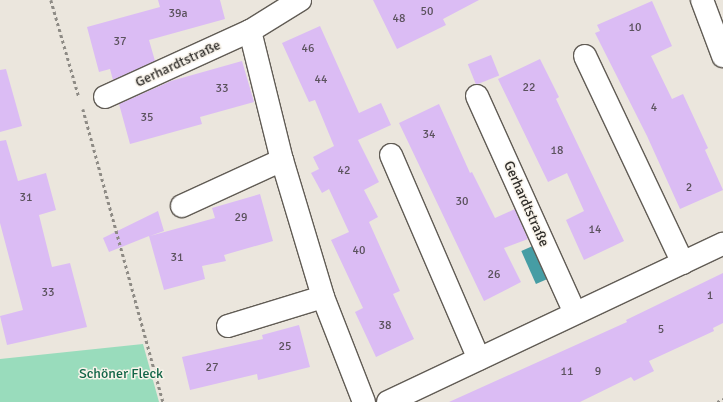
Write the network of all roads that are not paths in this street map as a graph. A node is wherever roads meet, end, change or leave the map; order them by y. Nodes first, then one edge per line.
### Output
1 (300, 0) edge
2 (702, 0) edge
3 (250, 31) junction
4 (585, 56) dead end
5 (723, 56) edge
6 (477, 96) dead end
7 (106, 97) dead end
8 (391, 155) dead end
9 (282, 160) junction
10 (182, 206) dead end
11 (723, 244) edge
12 (683, 263) junction
13 (323, 297) junction
14 (575, 313) junction
15 (228, 326) dead end
16 (479, 358) junction
17 (364, 402) edge
18 (388, 402) edge

1 - 3 street, Gerhardtstraße
2 - 5 street
3 - 7 street, Gerhardtstraße
3 - 9 street
4 - 12 street
6 - 14 street, Gerhardtstraße
8 - 16 street
9 - 10 street
9 - 13 street
11 - 12 street
12 - 14 street
13 - 15 street
13 - 17 street
14 - 16 street
16 - 18 street

